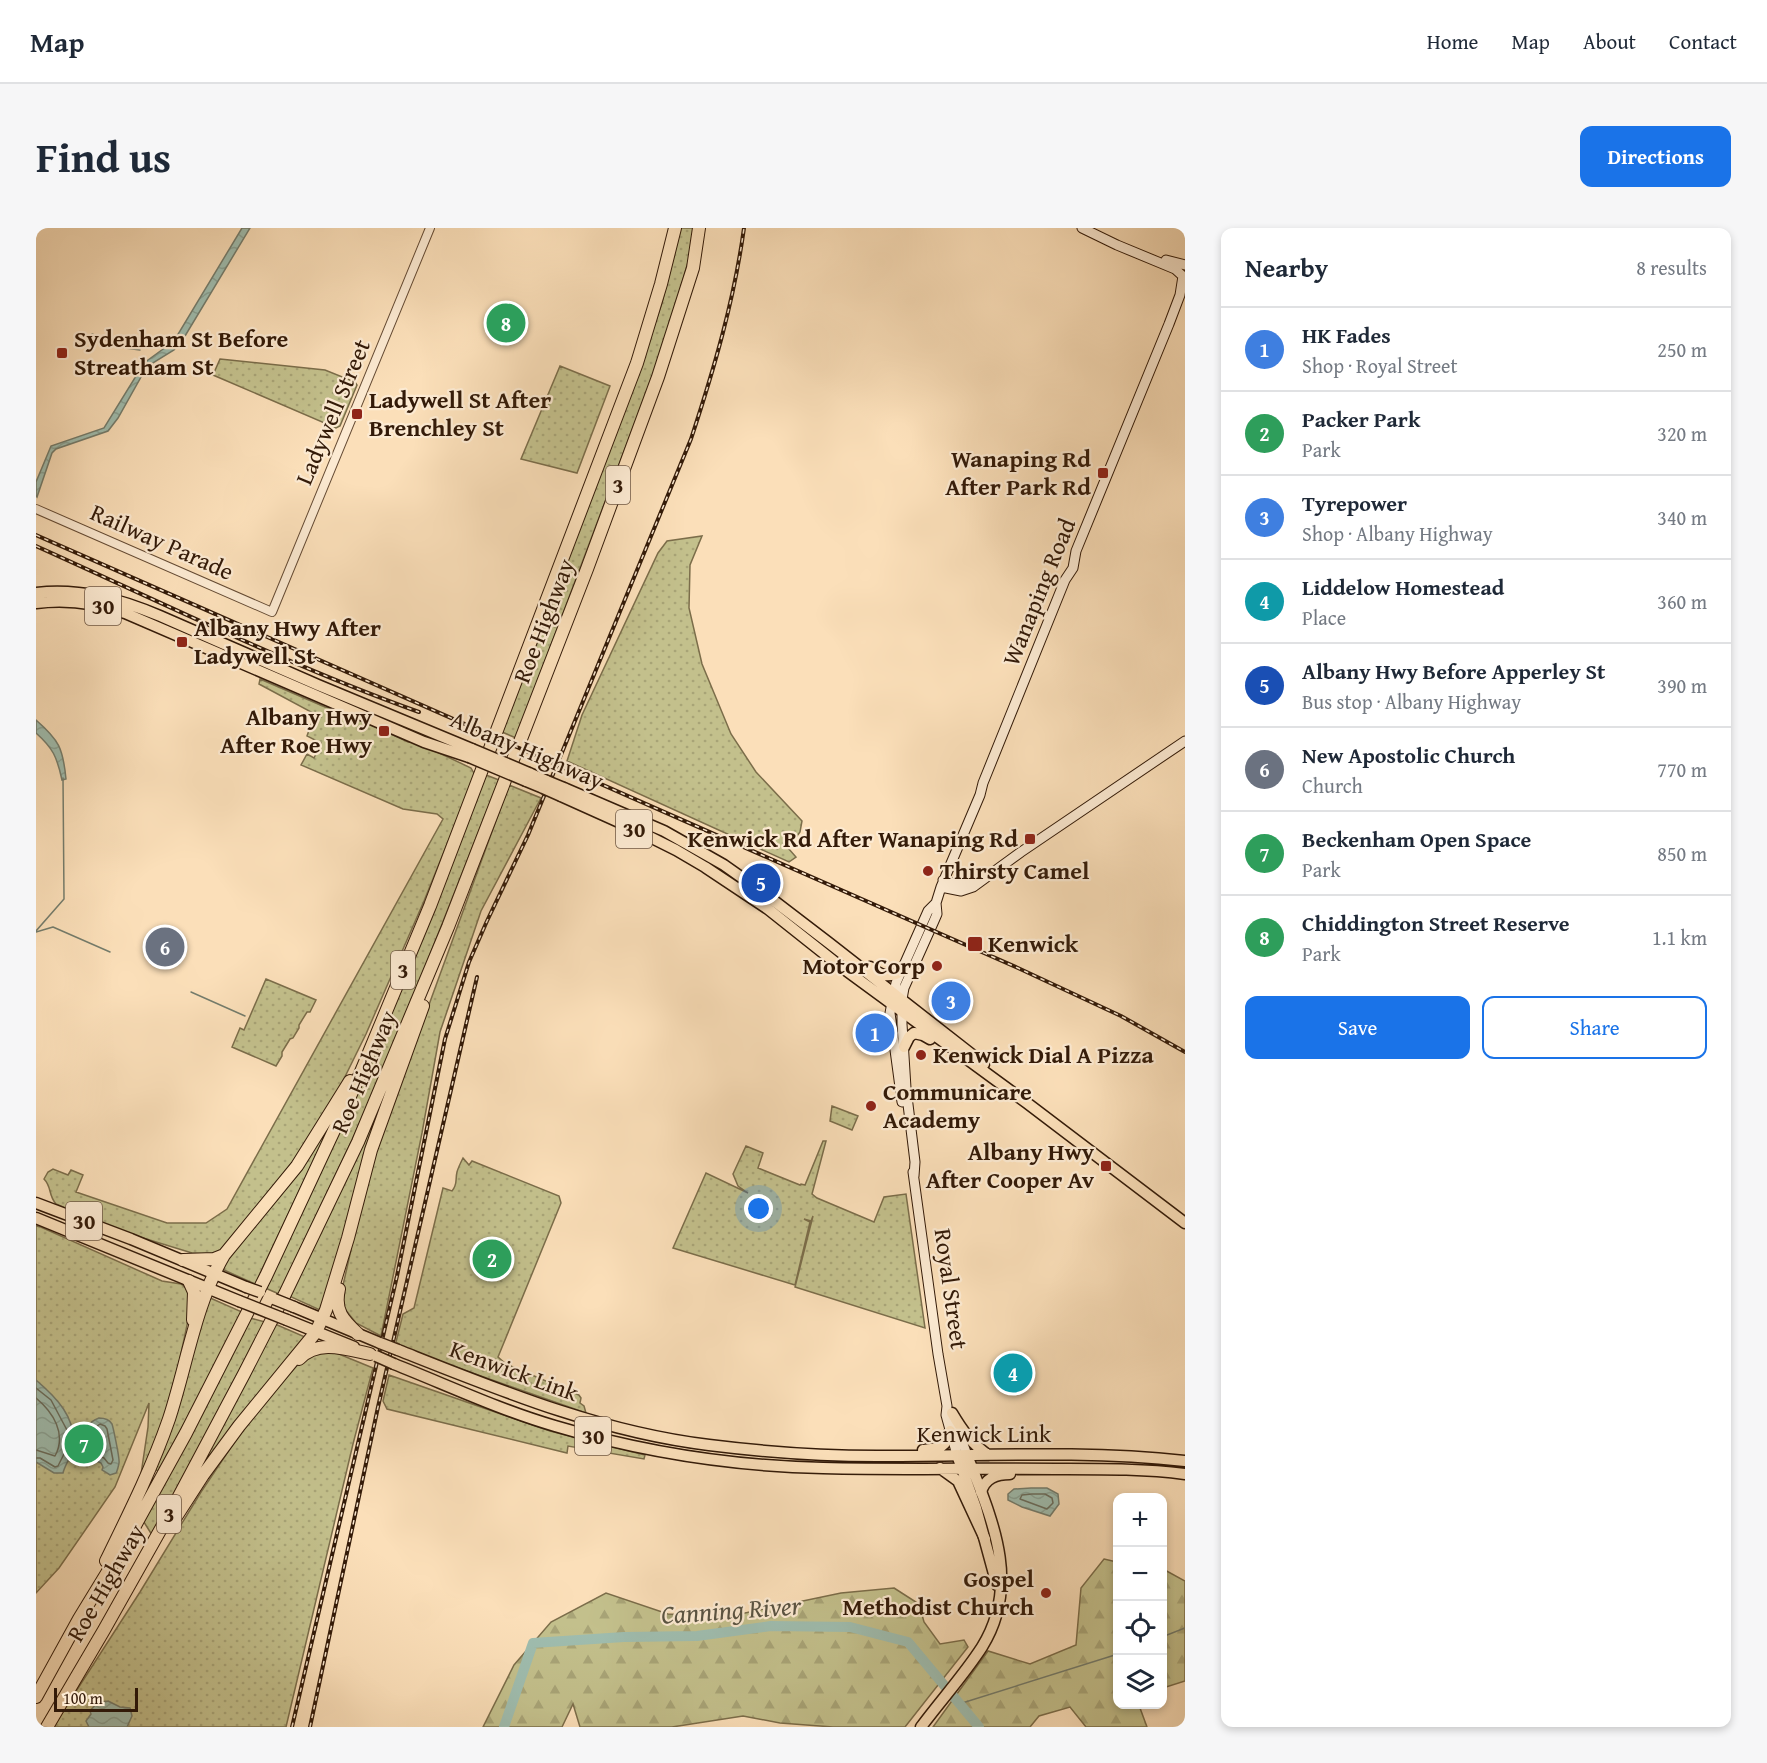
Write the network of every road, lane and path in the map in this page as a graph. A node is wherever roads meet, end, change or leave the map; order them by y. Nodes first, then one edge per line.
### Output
1 (430, 228) edge
2 (675, 228) edge
3 (699, 228) edge
4 (1082, 228) edge
5 (1184, 272) edge
6 (1183, 293) edge
7 (36, 509) edge
8 (36, 593) edge
9 (36, 603) edge
10 (272, 612) joint
11 (1185, 735) edge
12 (1185, 741) edge
13 (470, 753) junction
14 (562, 792) junction
15 (942, 883) junction
16 (936, 903) junction
17 (448, 927) junction
18 (916, 939) junction
19 (922, 950) junction
20 (909, 955) junction
21 (846, 956) junction
22 (901, 971) junction
23 (896, 999) junction
24 (902, 1012) junction
25 (377, 1034) junction
26 (904, 1047) junction
27 (972, 1063) junction
28 (914, 1176) junction
29 (36, 1203) edge
30 (1185, 1217) edge
31 (36, 1218) edge
32 (1185, 1223) edge
33 (348, 1238) junction
34 (224, 1255) junction
35 (183, 1260) junction
36 (214, 1273) junction
37 (189, 1281) junction
38 (208, 1288) junction
39 (323, 1319) junction
40 (195, 1330) junction
41 (316, 1332) junction
42 (358, 1334) junction
43 (373, 1355) junction
44 (273, 1386) junction
45 (950, 1410) junction
46 (950, 1431) junction
47 (962, 1455) junction
48 (988, 1455) junction
49 (879, 1456) junction
50 (1185, 1461) edge
51 (939, 1468) junction
52 (967, 1468) junction
53 (1064, 1468) junction
54 (1185, 1474) edge
55 (981, 1492) junction
56 (984, 1539) junction
57 (1000, 1594) junction
58 (79, 1619) junction
59 (104, 1630) junction
60 (36, 1697) edge
61 (922, 1726) edge
62 (47, 1727) edge

1 - 10 street, Ladywell Street
2 - 25 highway, Roe Highway / 3
3 - 17 highway, Roe Highway / 3
4 - 5 main road
5 - 6 main road, Wanaping Road
6 - 15 main road, Wanaping Road
7 - 10 street, Railway Parade
8 - 13 main road, Albany Highway / 30
9 - 13 main road, Albany Highway / 30
11 - 15 main road
12 - 15 main road
13 - 14 main road, Albany Highway / 30, bridge
14 - 21 main road, Albany Highway
14 - 23 main road, Albany Highway / 30
15 - 16 main road, Wanaping Road
16 - 18 main road, Wanaping Road
16 - 19 main road, Wanaping Road
17 - 33 highway
17 - 59 highway, Roe Highway / 3
18 - 19 main road
18 - 20 main road, Wanaping Road
19 - 20 main road
19 - 23 main road, Wanaping Road
20 - 22 main road, Wanaping Road
21 - 22 main road
21 - 23 main road, Albany Highway
22 - 23 main road, Wanaping Road
23 - 24 main road, Albany Highway
23 - 28 main road, Royal Street
23 - 30 main road, Albany Highway
24 - 26 main road, Royal Street
24 - 27 main road, Albany Highway
25 - 34 highway
25 - 58 highway, Roe Highway / 3
26 - 27 main road
26 - 28 main road, Royal Street
27 - 32 main road, Albany Highway
28 - 45 main road, Royal Street
29 - 35 main road, Kenwick Link / 30
31 - 37 main road, Kenwick Link / 30
33 - 39 highway
33 - 42 highway
34 - 35 highway
34 - 36 highway
35 - 36 main road, Kenwick Link / 30
36 - 38 highway
36 - 39 main road, Kenwick Link / 30, bridge
37 - 38 main road, Kenwick Link / 30
37 - 40 highway
38 - 40 highway
38 - 41 main road, Kenwick Link / 30, bridge
39 - 41 highway
39 - 42 main road, Kenwick Link / 30
40 - 58 highway
41 - 43 main road, Kenwick Link / 30
41 - 44 highway
42 - 49 main road, Kenwick Link / 30, bridge
43 - 44 highway
43 - 51 main road, Kenwick Link / 30, bridge
44 - 59 highway
45 - 46 main road, Royal Street
45 - 47 main road, Royal Street
45 - 48 main road
46 - 47 main road, Royal Street
46 - 49 main road
47 - 48 main road, Kenwick Link / 30
47 - 49 main road, Kenwick Link / 30
47 - 52 main road, Royal Street
48 - 50 main road, Kenwick Link / 30
51 - 52 main road, Kenwick Link / 30
51 - 56 main road
52 - 53 main road, Kenwick Link / 30
52 - 55 main road, Royal Street
52 - 56 main road, Royal Street
53 - 54 main road, Kenwick Link / 30
53 - 55 main road
55 - 57 main road, Royal Street
56 - 57 main road, Royal Street
57 - 61 main road, Royal Street
58 - 60 highway, Roe Highway / 3
59 - 62 highway, Roe Highway / 3

